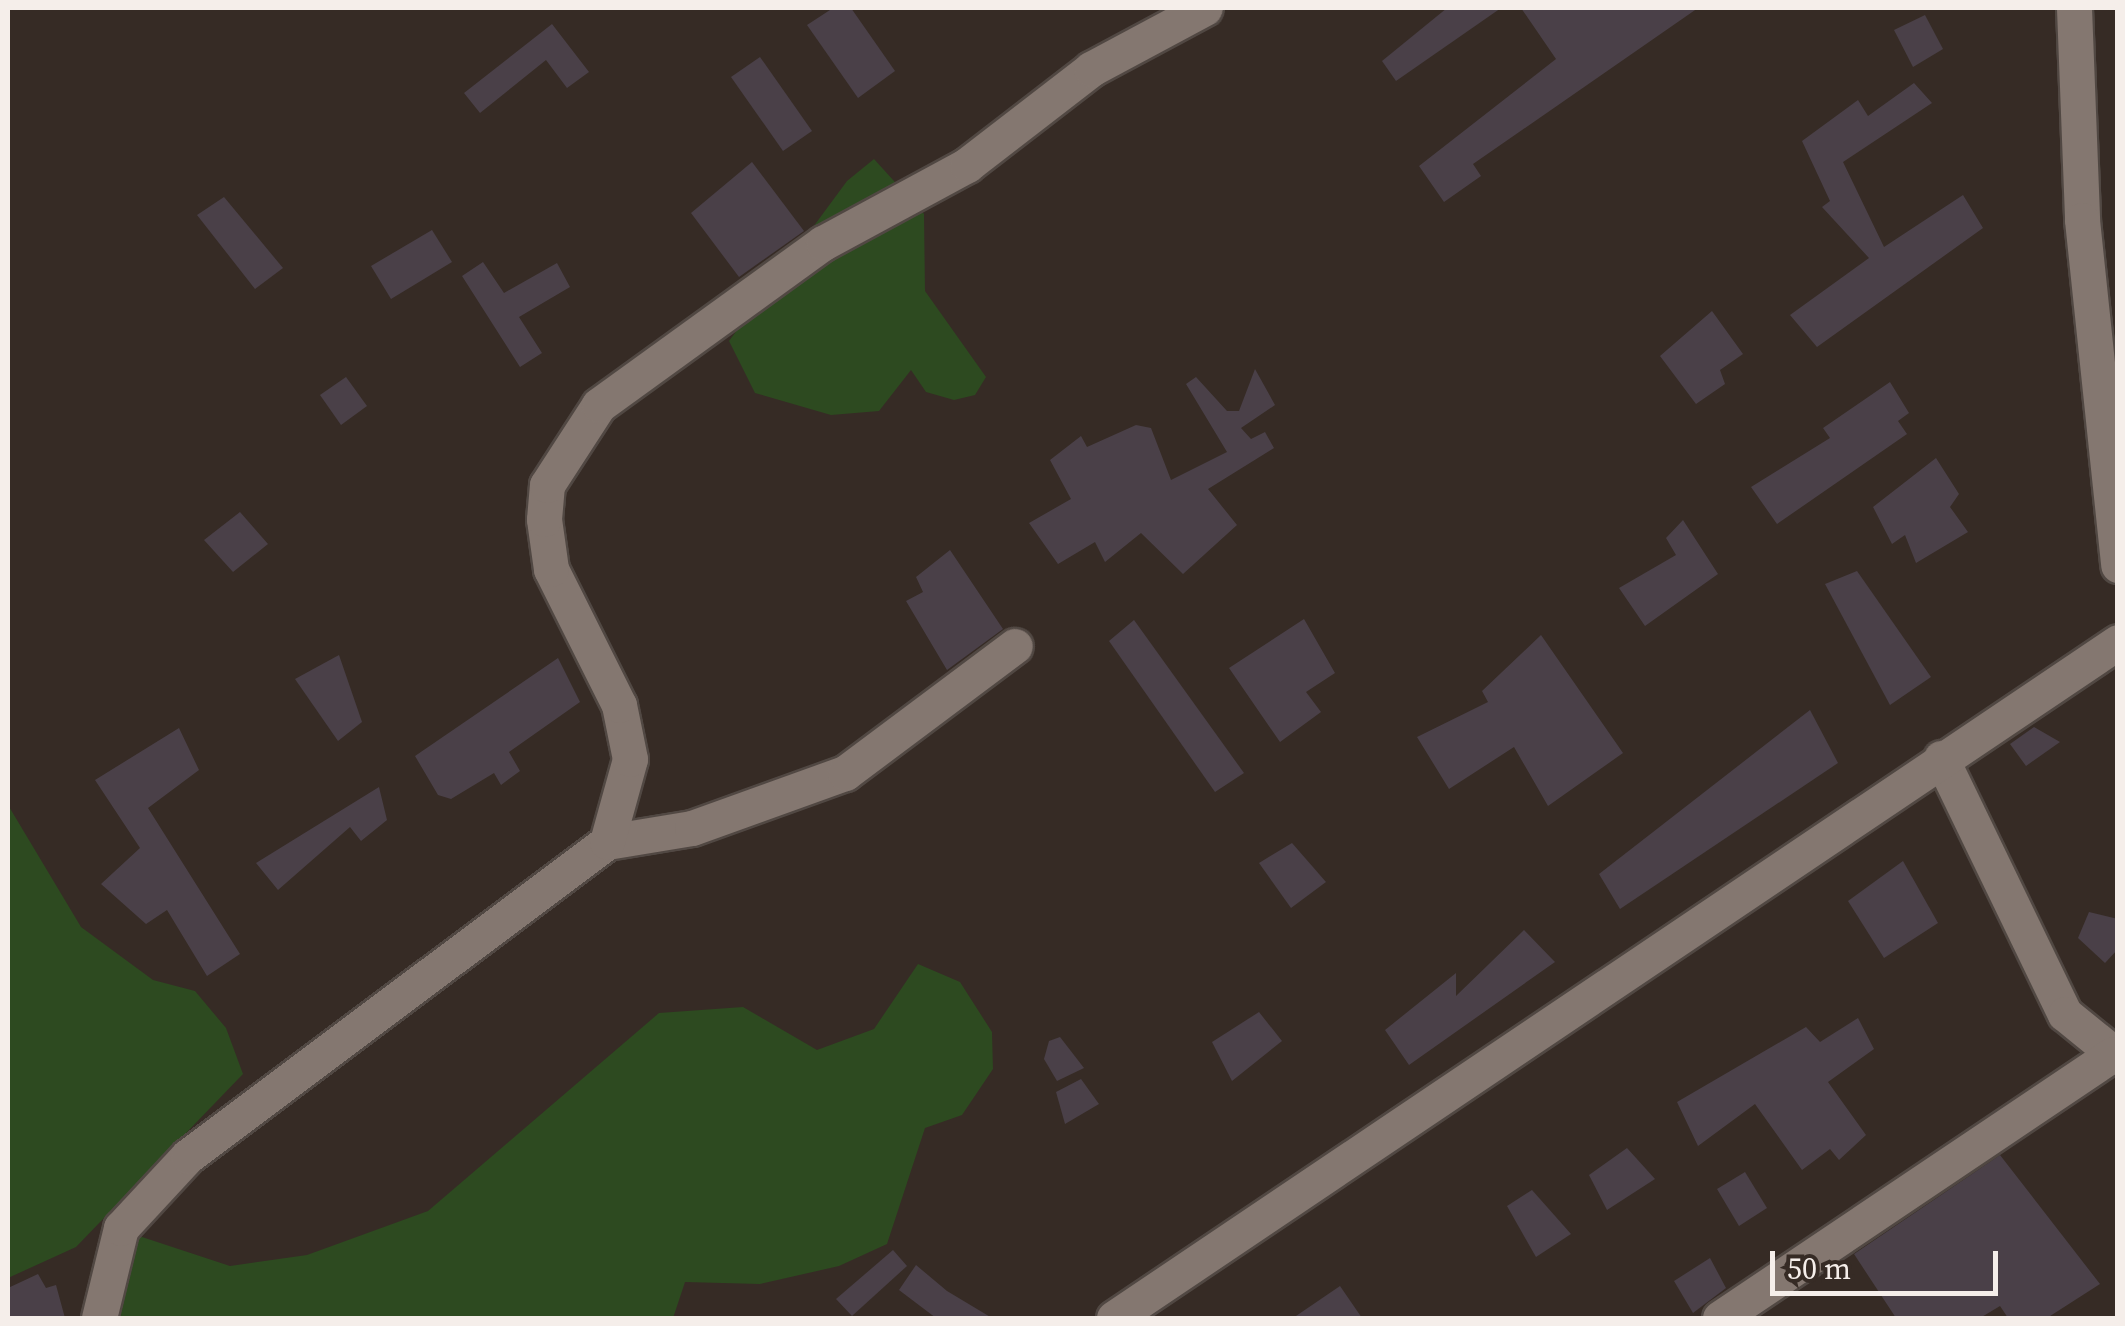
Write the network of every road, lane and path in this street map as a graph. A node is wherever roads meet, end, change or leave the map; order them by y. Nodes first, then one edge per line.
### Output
1 (1205, 8) edge
2 (2074, 8) edge
3 (2118, 566) edge
4 (2118, 642) edge
5 (1015, 646) dead end
6 (1941, 758) junction
7 (606, 842) junction
8 (2114, 1056) edge
9 (98, 1318) edge
10 (1117, 1318) edge
11 (1720, 1318) edge

1 - 7 street
2 - 3 street
4 - 6 street
5 - 7 street
6 - 8 street
6 - 10 street
7 - 9 street
8 - 11 street

